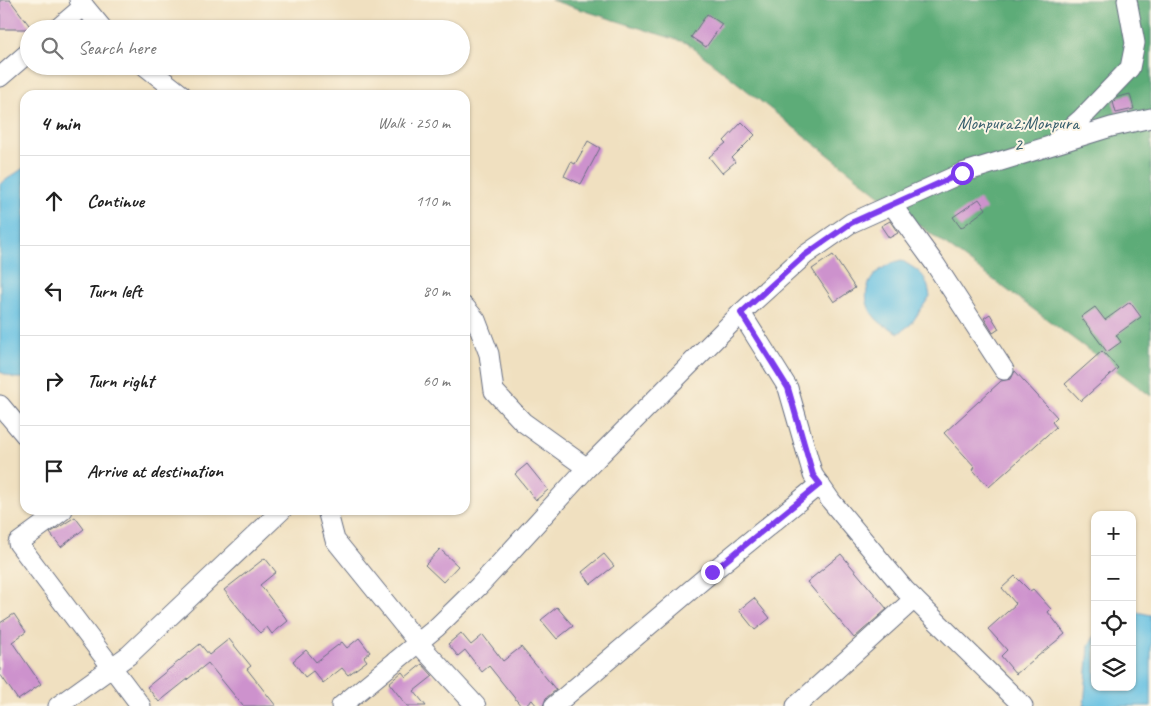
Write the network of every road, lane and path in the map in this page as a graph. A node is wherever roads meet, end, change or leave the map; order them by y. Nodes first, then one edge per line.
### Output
1 (1127, 0) edge
2 (82, 3) edge
3 (66, 20) edge
4 (96, 20) edge
5 (20, 60) edge
6 (156, 75) edge
7 (0, 77) edge
8 (176, 90) edge
9 (1151, 118) edge
10 (1049, 146) junction
11 (892, 205) junction
12 (470, 313) edge
13 (741, 313) junction
14 (1004, 370) dead end
15 (0, 406) edge
16 (20, 429) edge
17 (587, 468) junction
18 (820, 484) junction
19 (56, 515) edge
20 (277, 515) edge
21 (328, 515) edge
22 (914, 599) junction
23 (419, 644) junction
24 (112, 668) junction
25 (58, 706) edge
26 (142, 706) edge
27 (341, 706) edge
28 (476, 706) edge
29 (554, 706) edge
30 (796, 706) edge
31 (1023, 706) edge

1 - 10 street
2 - 3 street
2 - 4 street
5 - 7 street
6 - 8 street
9 - 10 street
10 - 11 street
11 - 13 street
11 - 14 street
12 - 17 street
13 - 17 street
13 - 18 street
15 - 16 street
17 - 23 street
18 - 22 street
18 - 29 street
19 - 24 street
20 - 24 street
21 - 23 street
22 - 30 street
22 - 31 street
23 - 27 street
23 - 28 street
24 - 25 street
24 - 26 street

